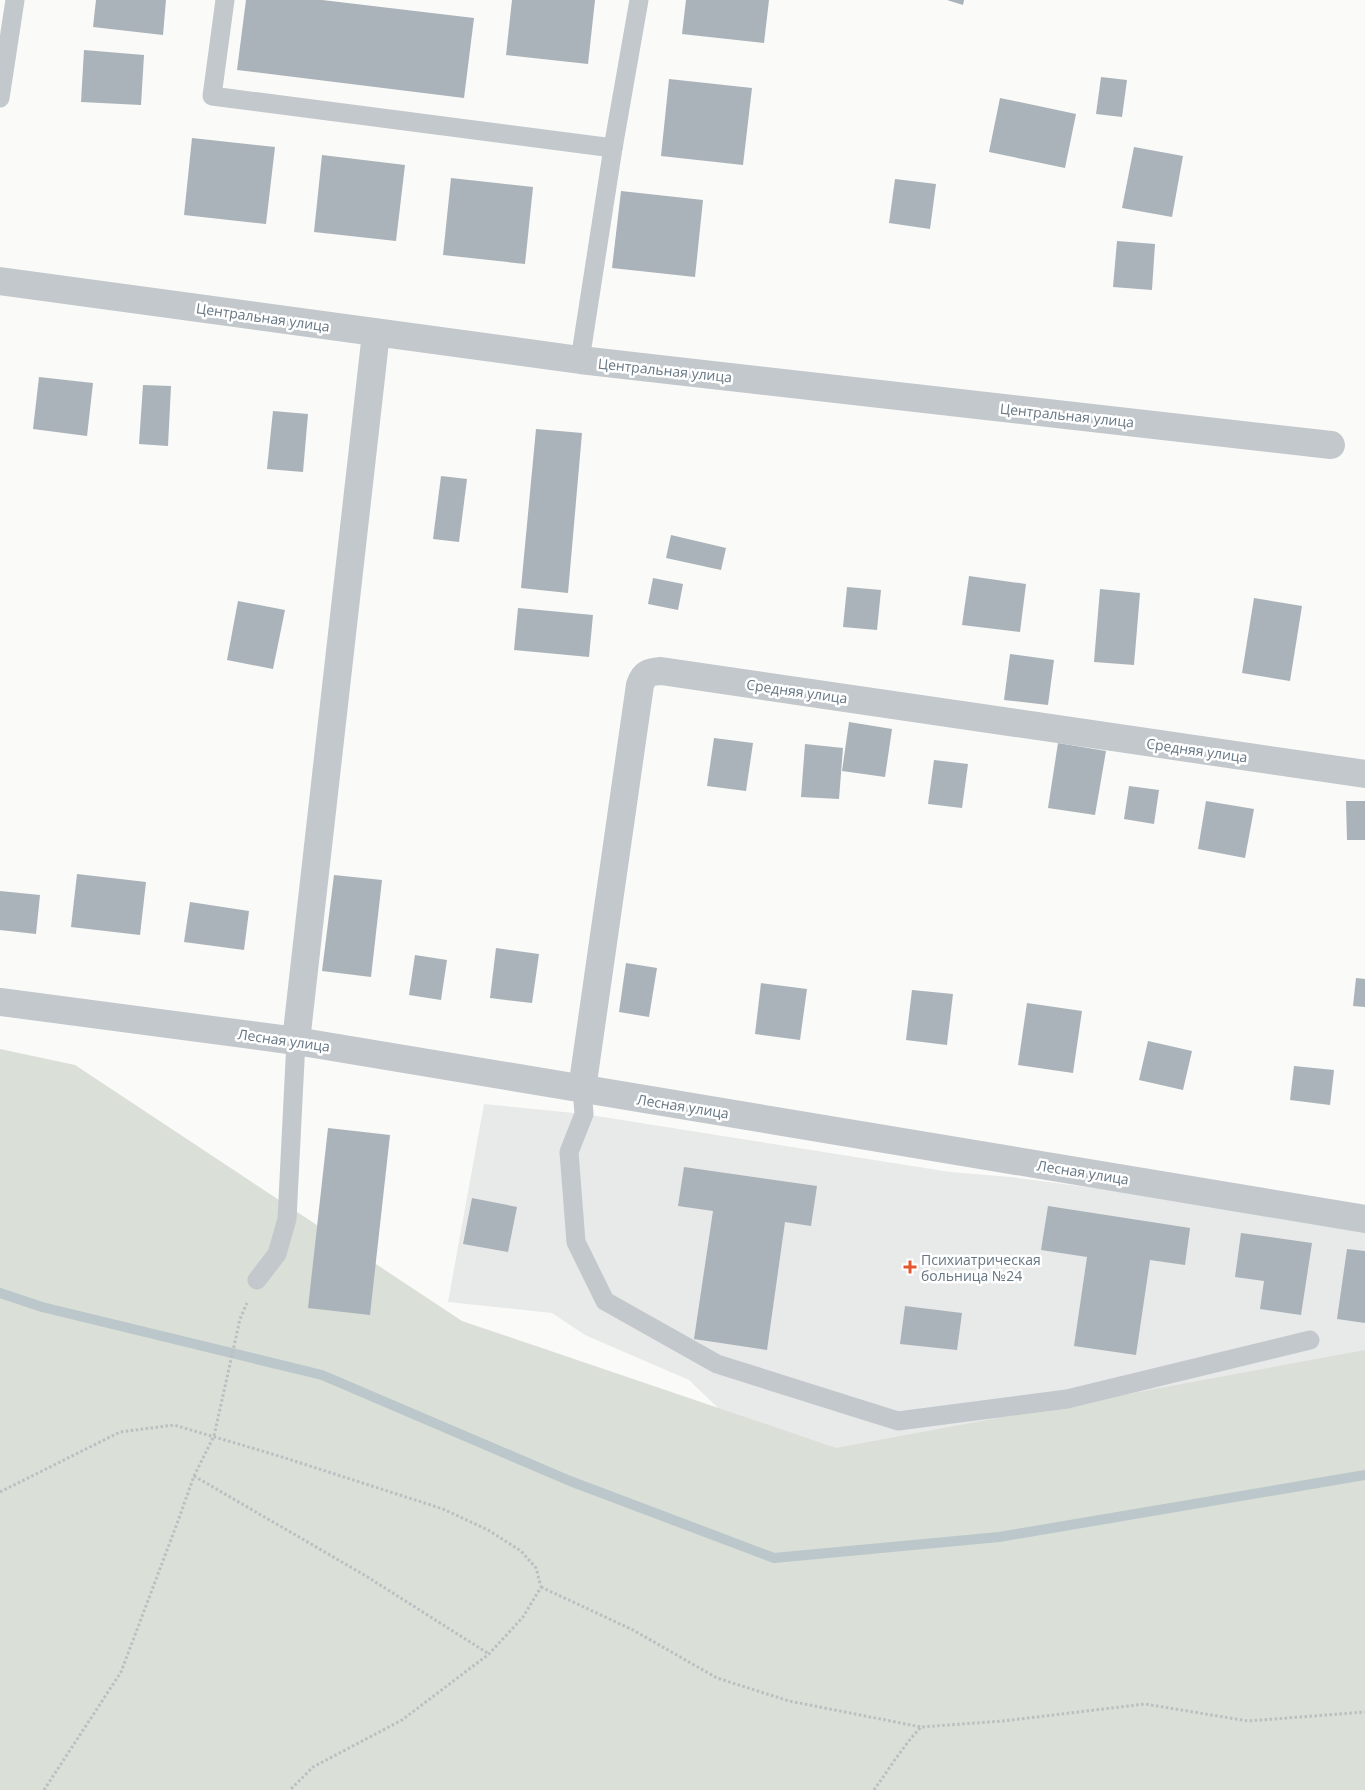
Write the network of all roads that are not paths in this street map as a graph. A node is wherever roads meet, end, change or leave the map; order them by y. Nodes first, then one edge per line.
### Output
1 (15, 0) edge
2 (225, 0) edge
3 (639, 0) edge
4 (0, 98) edge
5 (613, 148) junction
6 (0, 281) edge
7 (376, 333) junction
8 (580, 360) junction
9 (1331, 445) dead end
10 (1365, 774) edge
11 (0, 1002) edge
12 (296, 1041) junction
13 (582, 1089) junction
14 (1365, 1219) edge
15 (257, 1280) dead end
16 (1310, 1340) dead end

1 - 4 lane
2 - 5 lane
3 - 5 lane
5 - 8 lane
6 - 7 street, Центральная улица
7 - 8 street, Центральная улица
7 - 12 street
8 - 9 street, Центральная улица
10 - 13 street, Средняя улица
11 - 12 street, Лесная улица
12 - 13 street, Лесная улица
12 - 15 lane
13 - 14 street, Лесная улица
13 - 16 lane

